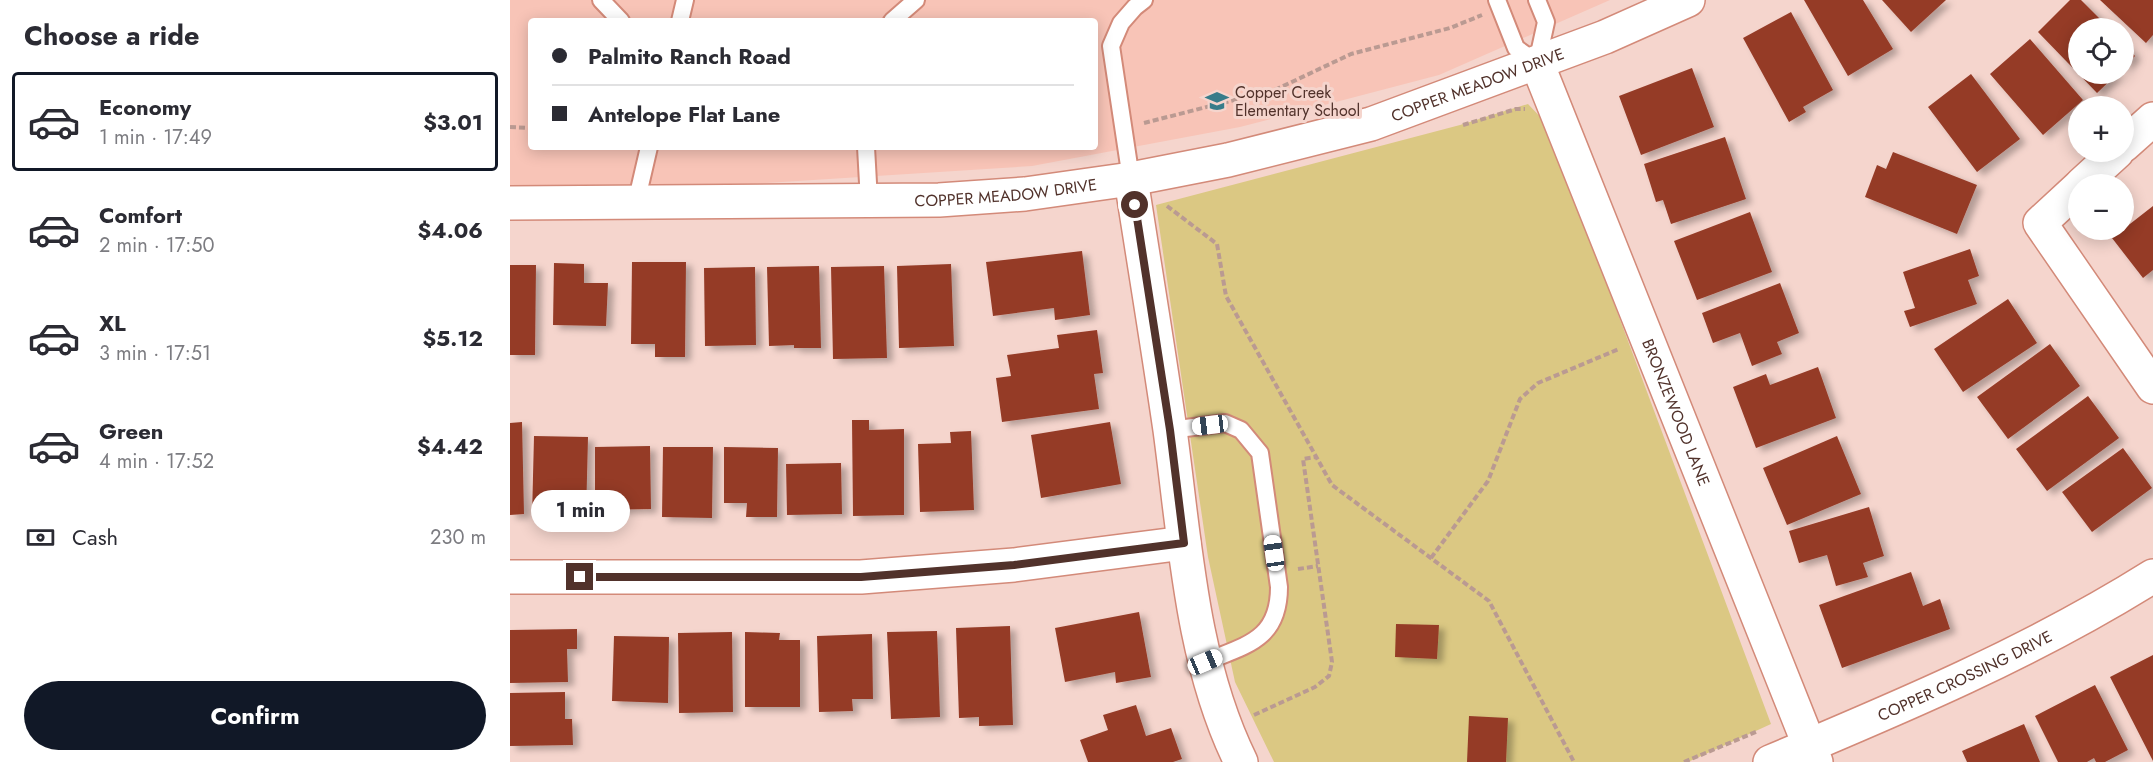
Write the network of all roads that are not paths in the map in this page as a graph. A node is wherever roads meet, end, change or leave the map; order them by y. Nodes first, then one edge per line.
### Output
1 (601, 0) edge
2 (685, 0) edge
3 (916, 0) edge
4 (1144, 0) edge
5 (1537, 0) edge
6 (1688, 0) edge
7 (1499, 4) edge
8 (618, 18) edge
9 (681, 18) edge
10 (895, 18) edge
11 (1537, 63) junction
12 (2153, 119) edge
13 (2134, 136) edge
14 (648, 150) edge
15 (866, 150) edge
16 (2106, 162) edge
17 (2093, 174) edge
18 (1133, 192) junction
19 (2068, 197) edge
20 (869, 201) junction
21 (510, 203) edge
22 (636, 203) junction
23 (2153, 387) edge
24 (1170, 430) junction
25 (1184, 543) junction
26 (2153, 576) edge
27 (510, 577) edge
28 (1205, 662) junction
29 (1813, 754) edge
30 (1240, 762) edge
31 (1770, 762) edge

1 - 8 lane
2 - 9 lane
3 - 10 lane
4 - 18 lane
5 - 11 lane
6 - 11 street, COPPER MEADOW DRIVE
7 - 11 lane
11 - 18 street, COPPER MEADOW DRIVE
11 - 29 street, BRONZEWOOD LANE
12 - 13 street
14 - 22 lane
15 - 20 lane
16 - 17 street
18 - 20 street, COPPER MEADOW DRIVE
18 - 24 street
19 - 23 street
20 - 22 street, COPPER MEADOW DRIVE
21 - 22 street, COPPER MEADOW DRIVE
24 - 25 street
24 - 28 lane
25 - 27 street
25 - 28 street
26 - 29 street, COPPER CROSSING DRIVE
28 - 30 street
29 - 31 street, COPPER CROSSING DRIVE

